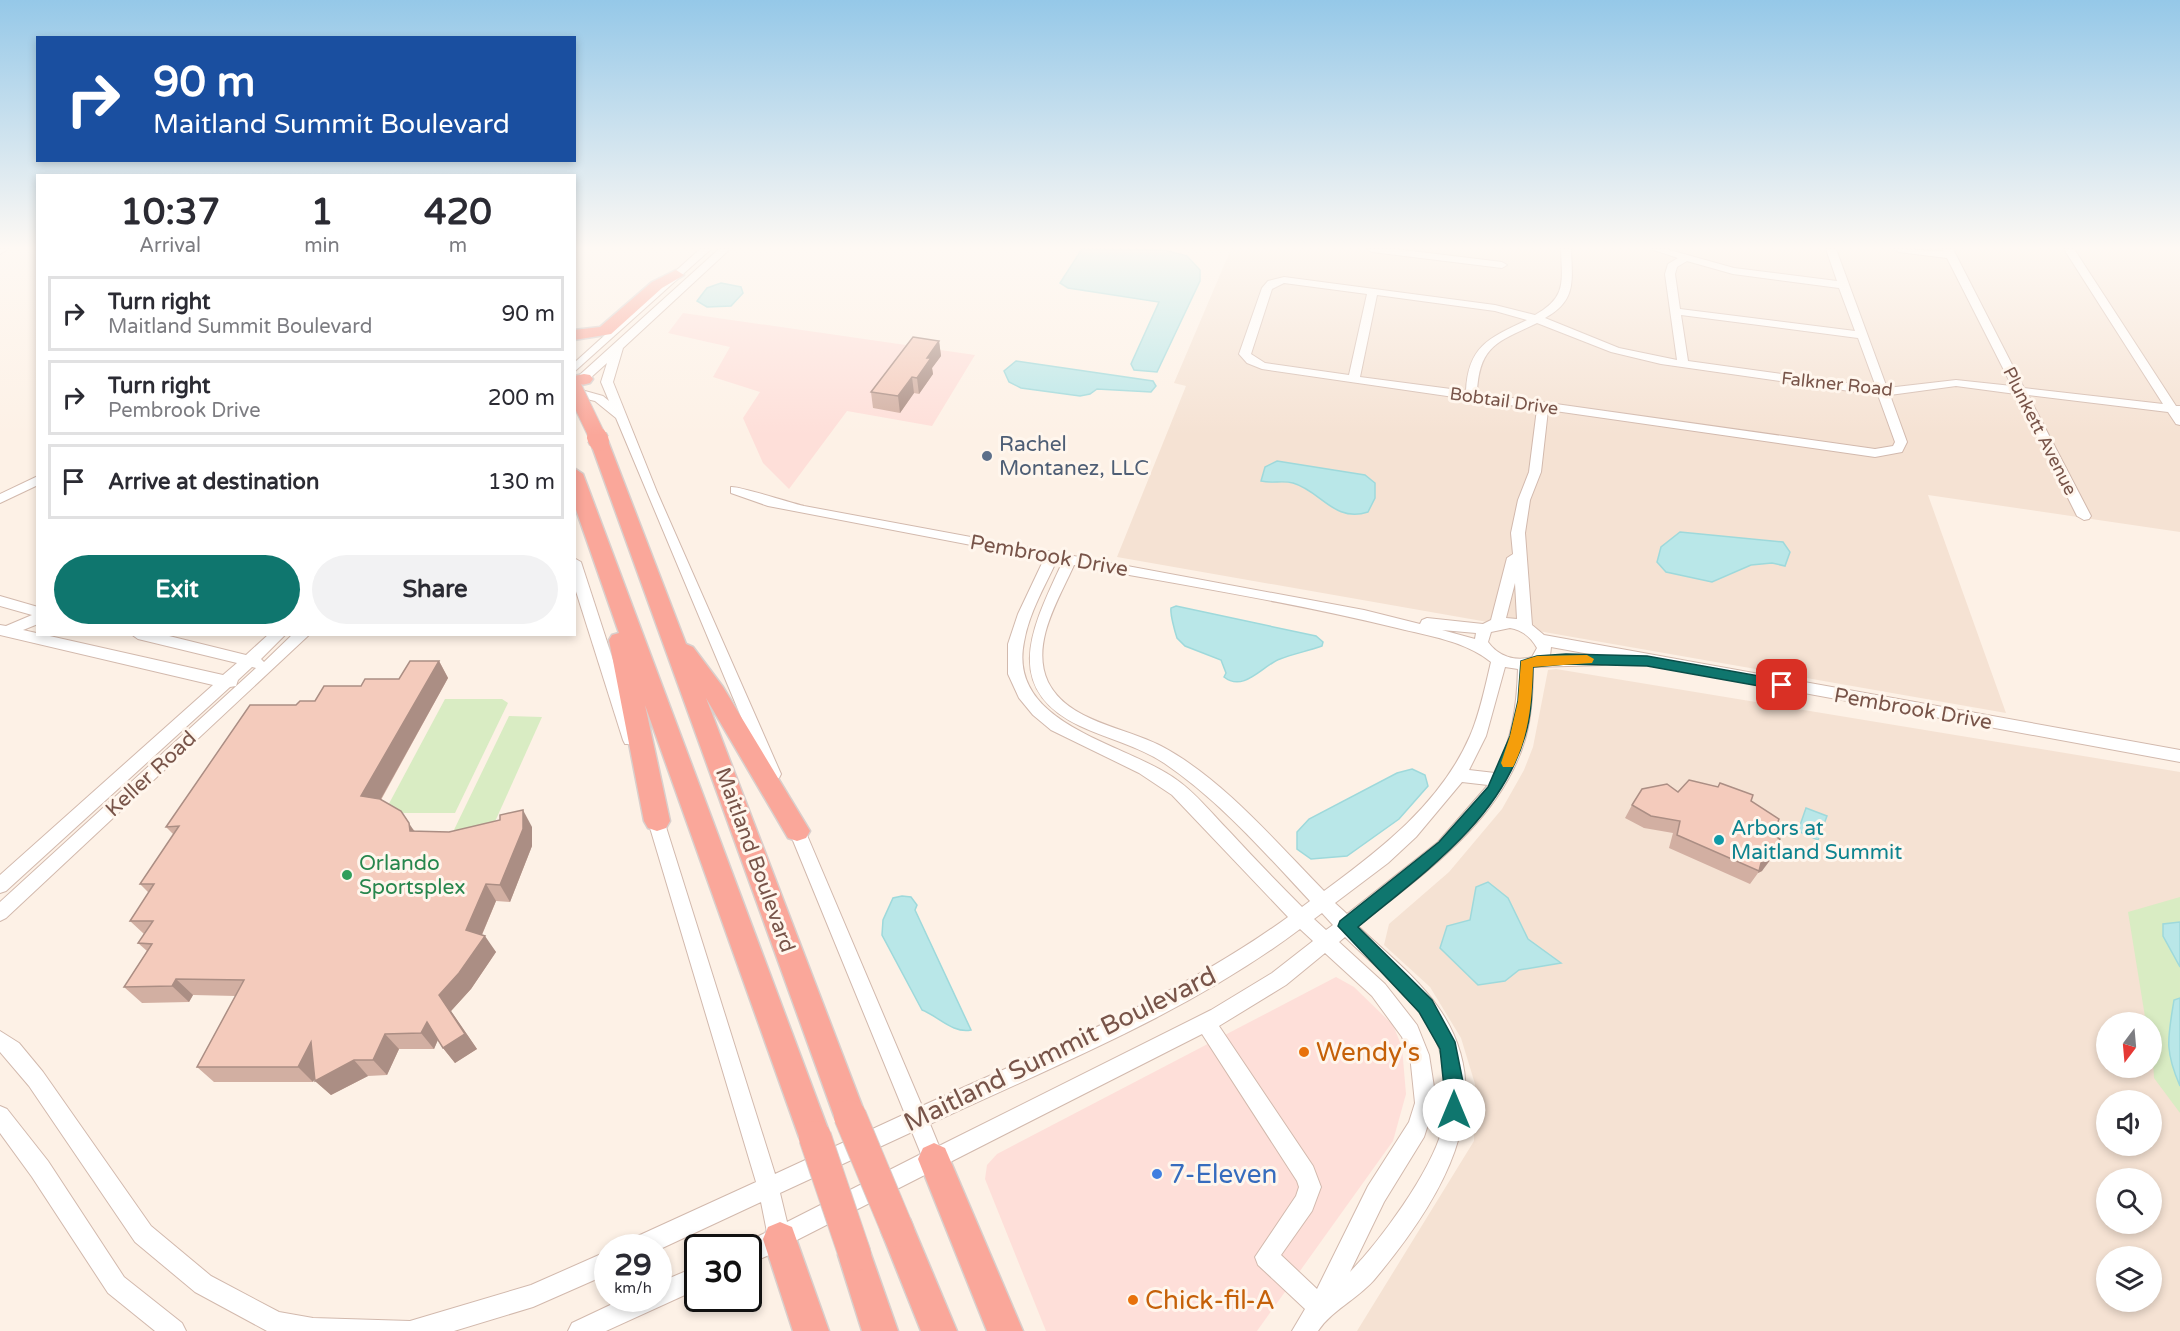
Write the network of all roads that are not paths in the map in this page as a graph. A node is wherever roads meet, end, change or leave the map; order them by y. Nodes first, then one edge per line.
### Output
1 (627, 311) edge
2 (643, 311) edge
3 (658, 311) edge
4 (1259, 311) edge
5 (1369, 311) edge
6 (1506, 311) edge
7 (1548, 311) edge
8 (1675, 311) joint
9 (1853, 311) edge
10 (1979, 311) edge
11 (2110, 311) edge
12 (1537, 320) junction
13 (576, 335) edge
14 (1862, 335) junction
15 (618, 348) junction
16 (1683, 364) junction
17 (1354, 379) junction
18 (576, 383) edge
19 (2019, 388) junction
20 (1884, 393) junction
21 (1471, 396) junction
22 (1543, 406) junction
23 (2176, 410) edge
24 (2180, 421) edge
25 (624, 425) junction
26 (576, 480) edge
27 (36, 481) edge
28 (736, 490) dead end
29 (0, 499) edge
30 (2084, 516) dead end
31 (1517, 549) junction
32 (1053, 556) junction
33 (1070, 560) junction
34 (576, 568) edge
35 (607, 570) junction
36 (0, 601) edge
37 (35, 613) edge
38 (1364, 615) junction
39 (667, 626) junction
40 (1491, 626) junction
41 (1525, 627) junction
42 (4, 631) edge
43 (146, 636) edge
44 (277, 636) edge
45 (301, 636) edge
46 (1542, 640) junction
47 (1492, 655) junction
48 (250, 661) junction
49 (1647, 661) junction
50 (1531, 662) junction
51 (268, 666) junction
52 (227, 681) junction
53 (249, 684) junction
54 (2180, 756) edge
55 (1458, 776) junction
56 (1497, 785) junction
57 (657, 821) junction
58 (797, 831) junction
59 (0, 886) edge
60 (1324, 901) junction
61 (0, 913) edge
62 (1301, 918) junction
63 (1346, 926) junction
64 (1325, 943) junction
65 (1205, 1022) junction
66 (0, 1040) edge
67 (0, 1116) edge
68 (918, 1118) junction
69 (934, 1159) junction
70 (768, 1187) junction
71 (667, 1234) edge
72 (780, 1239) junction
73 (762, 1247) edge
74 (594, 1268) edge
75 (1321, 1308) junction
76 (621, 1312) edge
77 (273, 1327) edge
78 (313, 1330) edge
79 (174, 1331) edge
80 (405, 1331) edge
81 (414, 1331) edge
82 (580, 1331) edge
83 (811, 1331) edge
84 (879, 1331) edge
85 (939, 1331) edge
86 (1005, 1331) edge
87 (1304, 1331) edge

1 - 13 highway
2 - 18 street
3 - 15 street
4 - 17 street, Bobtail Drive
5 - 17 street
6 - 12 street, Bobtail Drive
7 - 12 street
8 - 14 street
8 - 16 street
9 - 14 street, Bobtail Drive
10 - 19 street, Plunkett Avenue
11 - 23 street
12 - 16 street, Falkner Road
12 - 21 street
14 - 20 street, Bobtail Drive
15 - 18 street
15 - 25 street
16 - 20 street, Falkner Road
17 - 21 street, Bobtail Drive
18 - 25 street
18 - 39 highway, Maitland Boulevard, bridge
19 - 20 street, Falkner Road
19 - 23 street, Falkner Road
19 - 30 street, Plunkett Avenue
20 - 22 street, Bobtail Drive
21 - 22 street, Bobtail Drive
22 - 31 street
23 - 24 street
25 - 58 street
26 - 35 highway, Maitland Boulevard
27 - 29 street
28 - 32 street, Pembrook Drive
31 - 40 street
31 - 41 street
32 - 33 street, Pembrook Drive
32 - 62 street
33 - 38 street, Pembrook Drive
33 - 60 street
34 - 57 street
35 - 57 highway
35 - 84 highway, Maitland Boulevard, bridge
36 - 37 street
37 - 42 street
38 - 40 street, Pembrook Drive
38 - 47 street, Pembrook Drive
39 - 58 highway
39 - 85 highway, Maitland Boulevard, bridge
40 - 41 street, Pembrook Drive
40 - 47 street, Maitland Summit Boulevard
41 - 46 street
42 - 52 street
43 - 48 street
44 - 48 street, Keller Road
45 - 51 street, Keller Road
46 - 49 street, Pembrook Drive
46 - 50 street, Maitland Summit Boulevard
47 - 50 street, Pembrook Drive
47 - 55 street, Maitland Summit Boulevard
48 - 51 street
48 - 52 street, Keller Road
49 - 50 street, Pembrook Drive
49 - 54 street, Pembrook Drive
50 - 56 street, Maitland Summit Boulevard
51 - 53 street, Keller Road
52 - 53 street
52 - 59 street, Keller Road
53 - 61 street, Keller Road
55 - 56 street
55 - 60 street, Maitland Summit Boulevard
56 - 63 street, Maitland Summit Boulevard
57 - 70 street
58 - 68 street
60 - 62 street, Maitland Summit Boulevard
60 - 63 street
62 - 64 street
62 - 68 street, Maitland Summit Boulevard
63 - 64 street, Maitland Summit Boulevard
63 - 75 street
64 - 65 street, Maitland Summit Boulevard
64 - 75 street
65 - 69 street, Maitland Summit Boulevard
65 - 75 street
66 - 77 street
67 - 79 street
68 - 69 street
68 - 70 street, Maitland Summit Boulevard
69 - 72 street, Maitland Summit Boulevard
69 - 86 highway
70 - 71 street, Maitland Summit Boulevard
70 - 72 street
72 - 73 street, Maitland Summit Boulevard
72 - 83 highway
74 - 81 street
75 - 87 street
76 - 82 street
77 - 78 street
78 - 80 street

